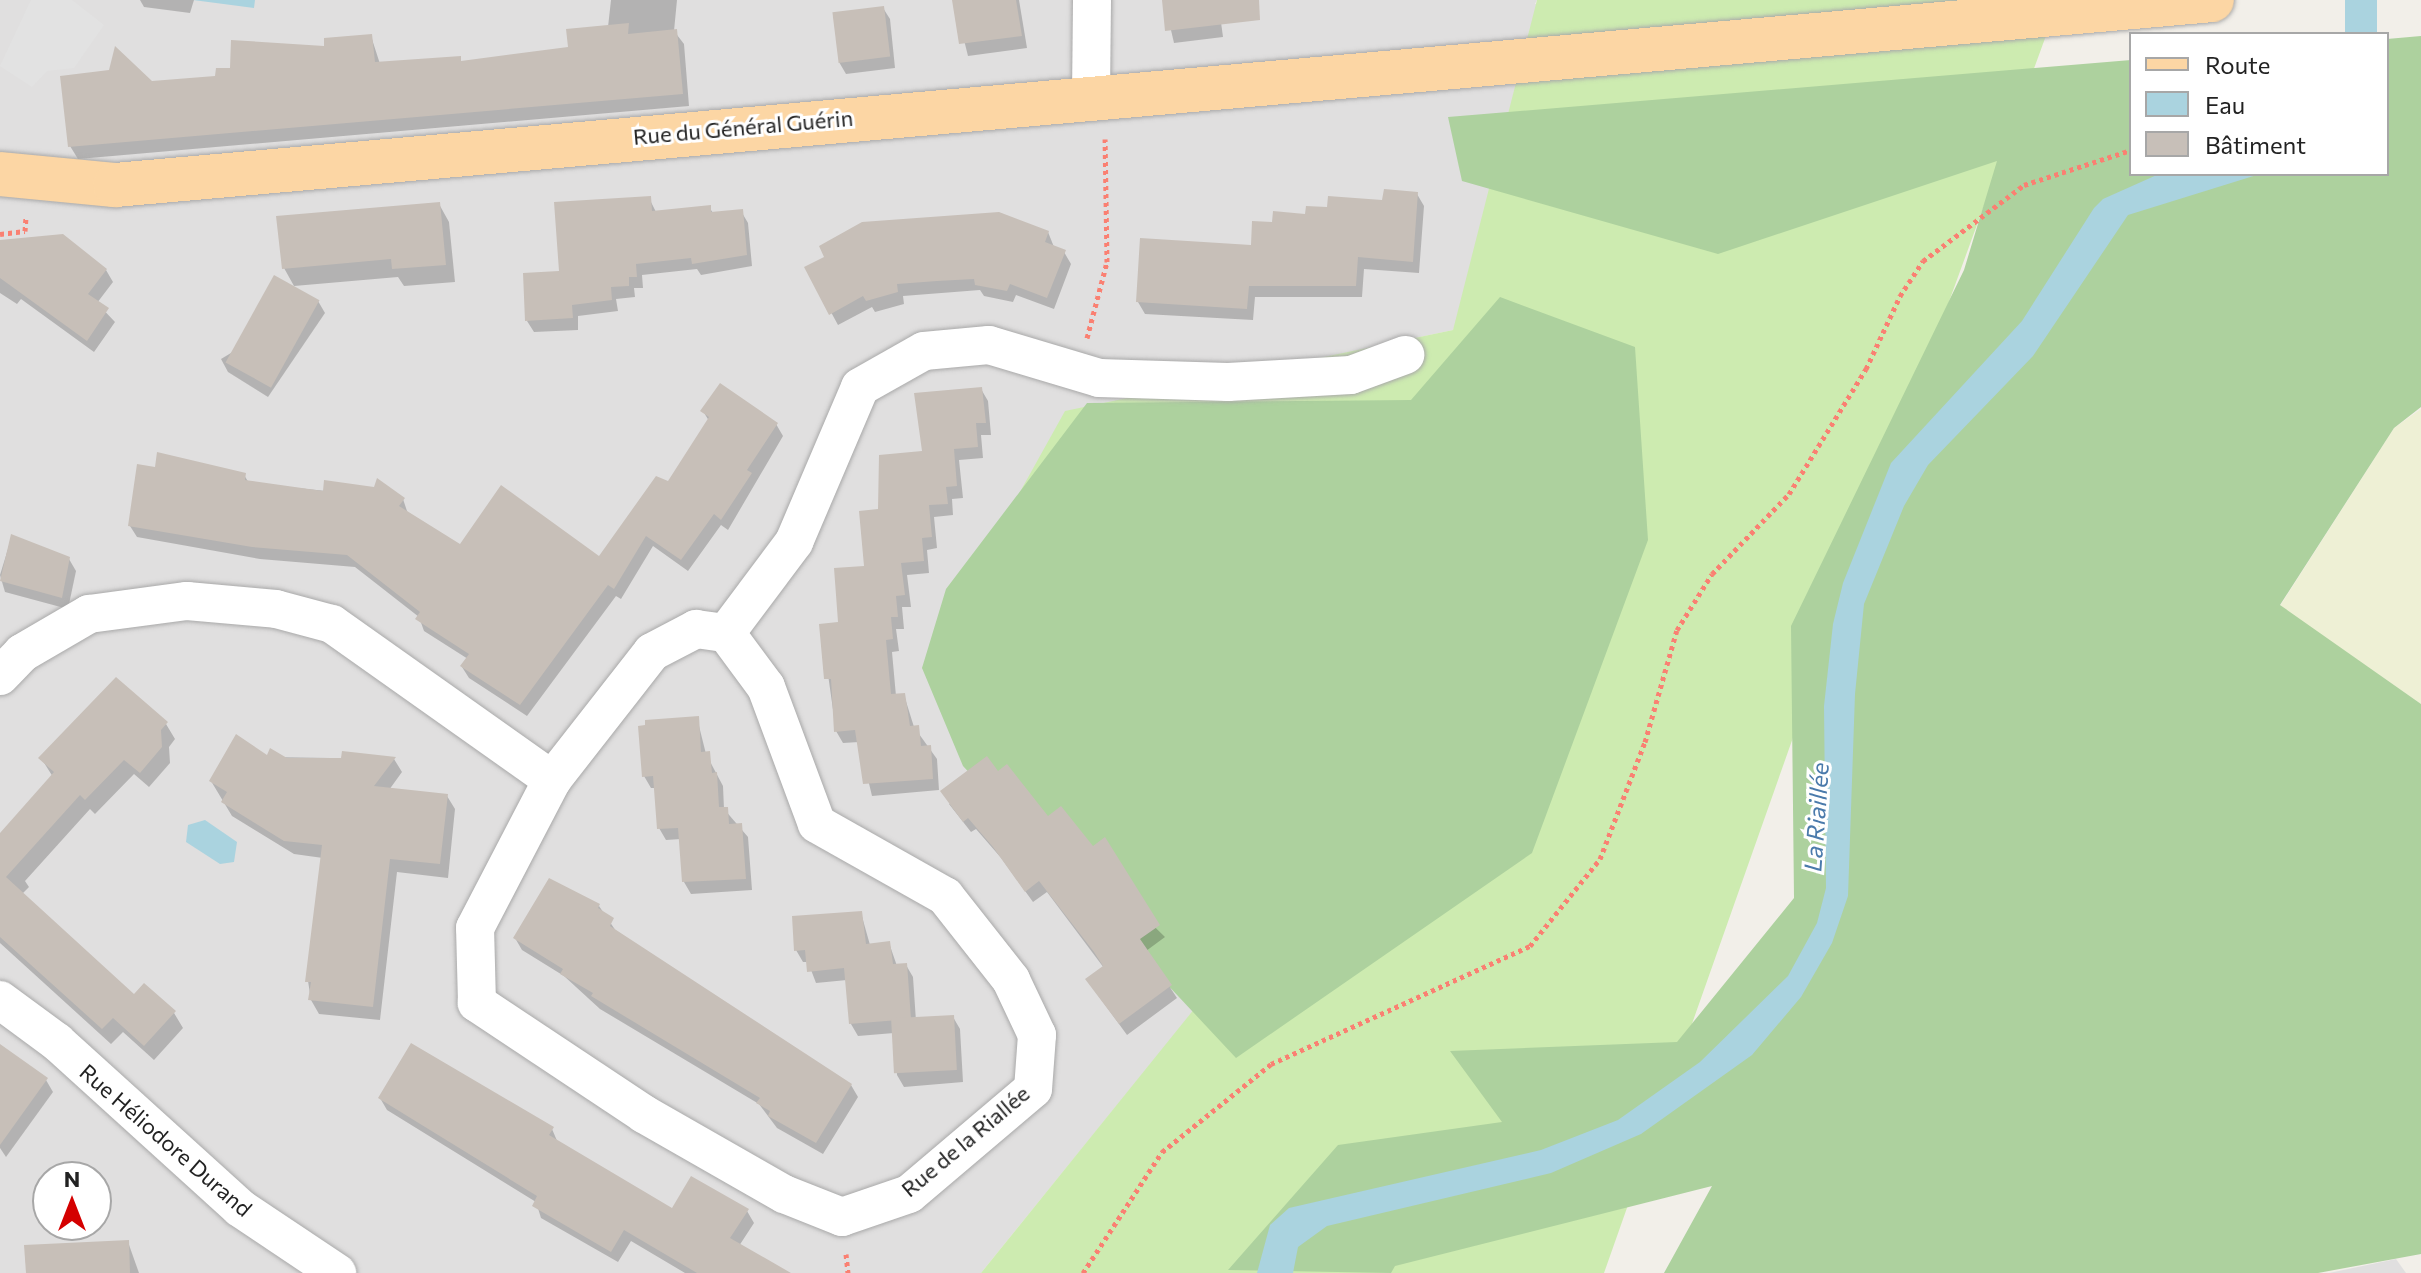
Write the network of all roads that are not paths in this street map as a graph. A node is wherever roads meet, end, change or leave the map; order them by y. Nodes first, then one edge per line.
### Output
1 (1092, 0) edge
2 (2212, 0) edge
3 (1098, 96) junction
4 (0, 174) edge
5 (1405, 355) dead end
6 (726, 633) junction
7 (0, 676) edge
8 (552, 780) junction
9 (0, 1000) edge
10 (337, 1273) edge

1 - 3 street
2 - 3 main road, Rue du Général Guérin
3 - 4 main road, Rue du Général Guérin
5 - 6 street
6 - 8 street, Rue de la Riallée
6 - 8 street, Rue de la Riallée
7 - 8 street
9 - 10 street, Rue Héliodore Durand

